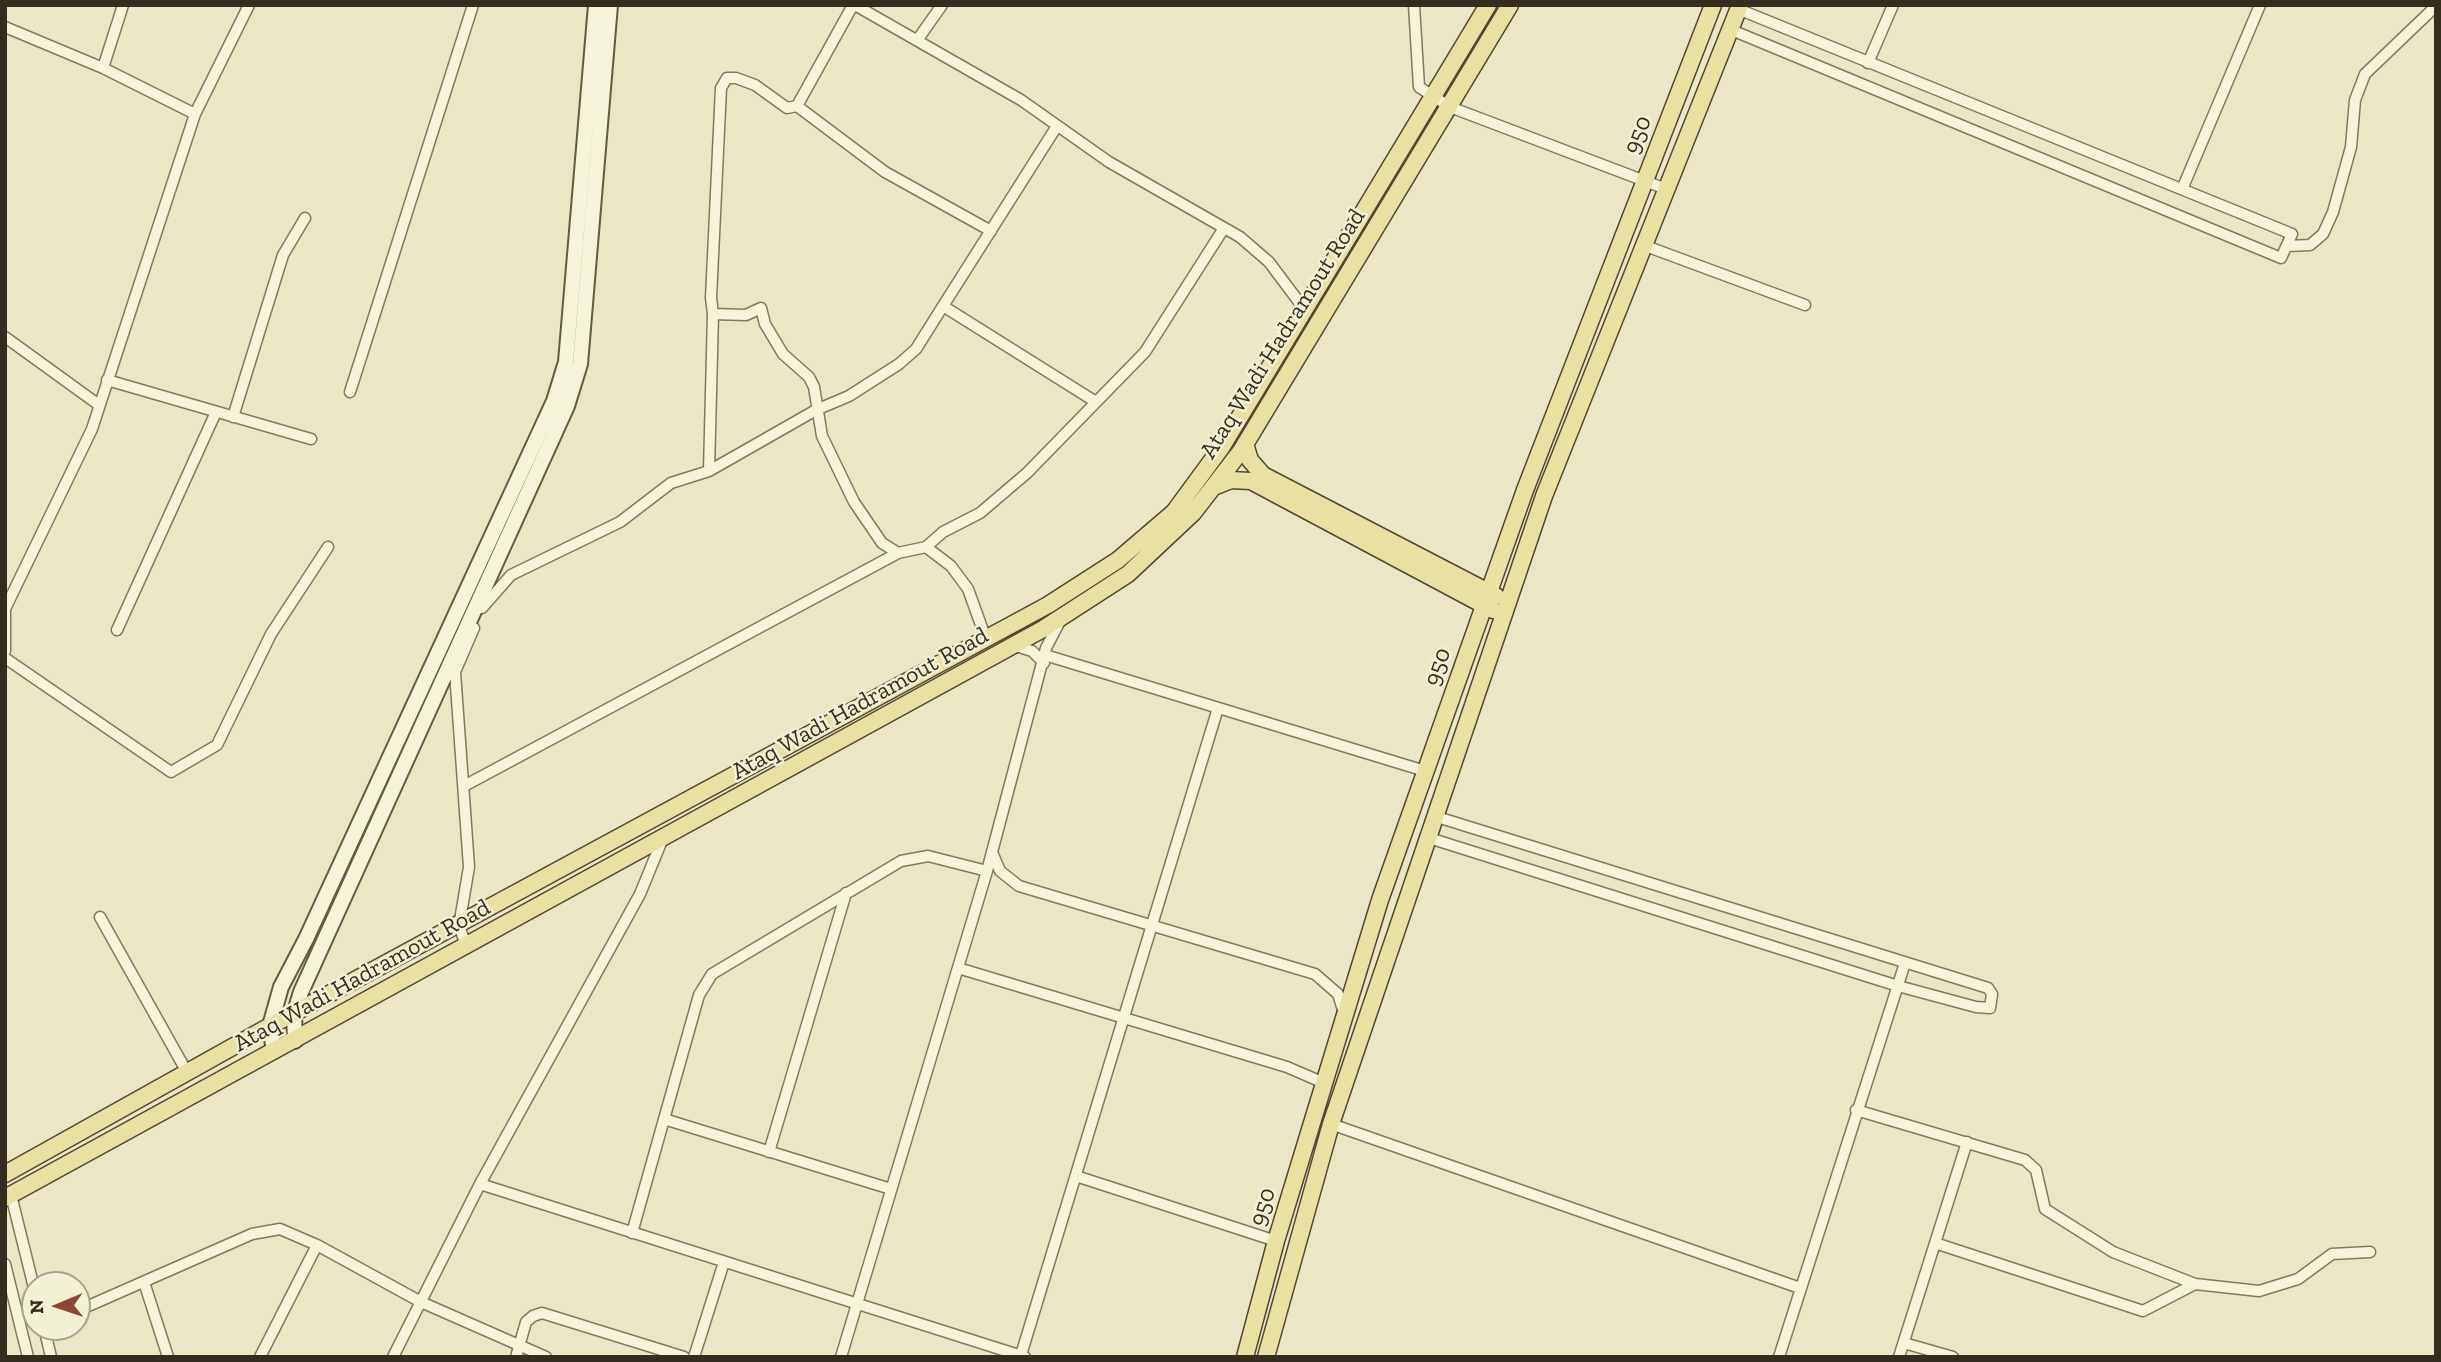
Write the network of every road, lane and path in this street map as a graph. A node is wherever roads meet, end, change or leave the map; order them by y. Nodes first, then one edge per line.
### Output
1 (123, 5) edge
2 (249, 5) edge
3 (473, 5) edge
4 (596, 5) edge
5 (610, 5) edge
6 (854, 5) edge
7 (942, 5) edge
8 (1414, 5) edge
9 (1488, 5) edge
10 (1510, 5) edge
11 (1713, 5) edge
12 (1893, 5) edge
13 (2260, 5) edge
14 (2436, 6) edge
15 (1739, 7) edge
16 (5, 27) edge
17 (1728, 29) junction
18 (918, 39) junction
19 (1868, 63) junction
20 (103, 68) junction
21 (1433, 97) junction
22 (797, 106) junction
23 (1450, 107) junction
24 (195, 114) junction
25 (1057, 126) junction
26 (1645, 180) junction
27 (2183, 187) junction
28 (1666, 189) junction
29 (305, 219) dead end
30 (1224, 228) junction
31 (991, 232) junction
32 (1643, 245) junction
33 (2287, 246) junction
34 (1805, 305) dead end
35 (943, 306) junction
36 (1305, 310) junction
37 (713, 314) junction
38 (5, 337) edge
39 (107, 380) junction
40 (350, 392) dead end
41 (1096, 402) junction
42 (99, 405) junction
43 (816, 410) junction
44 (216, 412) junction
45 (233, 417) junction
46 (311, 439) dead end
47 (1245, 444) junction
48 (709, 471) junction
49 (1214, 488) junction
50 (328, 547) dead end
51 (926, 547) junction
52 (898, 553) junction
53 (1136, 557) junction
54 (1486, 598) junction
55 (1505, 608) junction
56 (1066, 616) junction
57 (117, 630) dead end
58 (986, 639) junction
59 (1013, 646) junction
60 (5, 651) edge
61 (5, 658) edge
62 (1045, 659) junction
63 (1218, 708) junction
64 (1425, 771) junction
65 (464, 786) junction
66 (1434, 816) junction
67 (1426, 837) junction
68 (663, 838) junction
69 (992, 851) junction
70 (987, 871) junction
71 (846, 893) junction
72 (100, 917) dead end
73 (1152, 925) junction
74 (459, 926) junction
75 (466, 945) junction
76 (1905, 963) junction
77 (958, 968) junction
78 (1898, 986) junction
79 (1345, 1013) junction
80 (294, 1015) junction
81 (1123, 1019) junction
82 (270, 1026) junction
83 (295, 1041) junction
84 (274, 1051) junction
85 (188, 1074) junction
86 (1324, 1083) junction
87 (1856, 1110) junction
88 (664, 1119) junction
89 (1331, 1124) junction
90 (1967, 1142) junction
91 (769, 1152) junction
92 (5, 1174) edge
93 (1076, 1176) junction
94 (480, 1184) junction
95 (891, 1189) junction
96 (8, 1196) edge
97 (632, 1233) junction
98 (1276, 1241) junction
99 (1935, 1243) junction
100 (317, 1245) junction
101 (2371, 1252) dead end
102 (724, 1262) junction
103 (5, 1264) edge
104 (29, 1271) edge
105 (144, 1282) junction
106 (2195, 1284) junction
107 (1800, 1288) junction
108 (421, 1302) junction
109 (856, 1303) junction
110 (91, 1305) edge
111 (1903, 1343) junction
112 (517, 1352) edge
113 (1023, 1356) edge
114 (28, 1357) edge
115 (168, 1357) edge
116 (260, 1357) edge
117 (393, 1357) edge
118 (545, 1357) edge
119 (684, 1357) edge
120 (694, 1357) edge
121 (841, 1357) edge
122 (1245, 1357) edge
123 (1266, 1357) edge
124 (1779, 1357) edge
125 (1899, 1357) edge
126 (1953, 1357) edge

1 - 20 street
2 - 24 street
3 - 40 street
4 - 82 street
5 - 80 street
6 - 18 street
6 - 22 street
7 - 18 street
8 - 21 street
9 - 21 main road, Ataq Wadi Hadramout Road
10 - 23 main road, Ataq Wadi Hadramout Road
11 - 26 main road, 950 / 950
12 - 19 street
13 - 27 street
14 - 33 street
15 - 17 main road, 950
15 - 19 street
16 - 20 street
17 - 28 main road, 950
17 - 33 street
18 - 25 street
19 - 27 street
20 - 24 street
21 - 23 street
21 - 36 main road, Ataq Wadi Hadramout Road
22 - 31 street
22 - 37 street
23 - 26 street
23 - 47 main road, Ataq Wadi Hadramout Road
24 - 39 street
25 - 30 street
25 - 31 street
26 - 28 street
26 - 54 main road, 950 / 950
27 - 33 street
28 - 32 main road, 950
29 - 45 street
30 - 36 street
30 - 41 street
31 - 35 street
32 - 34 street
32 - 55 main road, 950
35 - 41 street
35 - 43 street
36 - 53 main road, Ataq Wadi Hadramout Road
37 - 43 street
37 - 48 street
38 - 42 street
39 - 42 street
39 - 44 street
41 - 51 street
42 - 60 street
43 - 48 street
43 - 52 street
44 - 45 street
44 - 57 street
45 - 46 street
47 - 49 main road, Ataq Wadi Hadramout Road
47 - 54 main road
48 - 65 street
49 - 53 main road, Ataq Wadi Hadramout Road
49 - 54 main road
50 - 61 street
51 - 52 street
51 - 58 street
52 - 65 street
53 - 56 main road, Ataq Wadi Hadramout Road
53 - 58 main road, Ataq Wadi Hadramout Road
54 - 55 main road
54 - 64 main road, 950 / 950
55 - 66 main road, 950
56 - 59 main road, Ataq Wadi Hadramout Road
56 - 62 street
58 - 74 main road, Ataq Wadi Hadramout Road
59 - 62 street
59 - 68 main road, Ataq Wadi Hadramout Road
62 - 63 street
62 - 69 street
63 - 64 street
63 - 73 street
64 - 79 main road, 950 / 950
65 - 74 street
66 - 67 main road, 950
66 - 76 street
67 - 78 street
67 - 89 main road, 950
68 - 75 main road, Ataq Wadi Hadramout Road
68 - 94 street
69 - 70 street
69 - 73 street
70 - 71 street
70 - 77 street
71 - 88 street
71 - 91 street
72 - 85 street
73 - 79 street
73 - 81 street
74 - 75 street
74 - 80 main road, Ataq Wadi Hadramout Road
75 - 83 main road, Ataq Wadi Hadramout Road
76 - 78 street
76 - 78 street
77 - 81 street
77 - 95 street
78 - 87 street
79 - 86 main road, 950 / 950
80 - 82 main road, Ataq Wadi Hadramout Road
80 - 83 street
81 - 86 street
81 - 93 street
82 - 84 street
82 - 85 main road, Ataq Wadi Hadramout Road
83 - 84 main road, Ataq Wadi Hadramout Road
84 - 96 main road, Ataq Wadi Hadramout Road
85 - 92 main road, Ataq Wadi Hadramout Road
86 - 98 main road, 950 / 950
87 - 90 street
87 - 107 street
88 - 91 street
88 - 97 street
89 - 107 street
89 - 123 main road, 950
90 - 99 street
90 - 106 street
91 - 95 street
93 - 98 street
93 - 113 street
94 - 97 street
94 - 108 street
95 - 109 street
96 - 104 street
97 - 102 street
98 - 122 main road, 950 / 950
99 - 106 street
99 - 111 street
100 - 105 street
100 - 108 street
100 - 116 street
101 - 106 street
102 - 109 street
102 - 120 street
103 - 114 street
105 - 110 street
105 - 115 street
107 - 124 street
108 - 112 street
108 - 117 street
109 - 113 street
109 - 121 street
111 - 125 street
111 - 126 street
112 - 118 street
112 - 119 street

